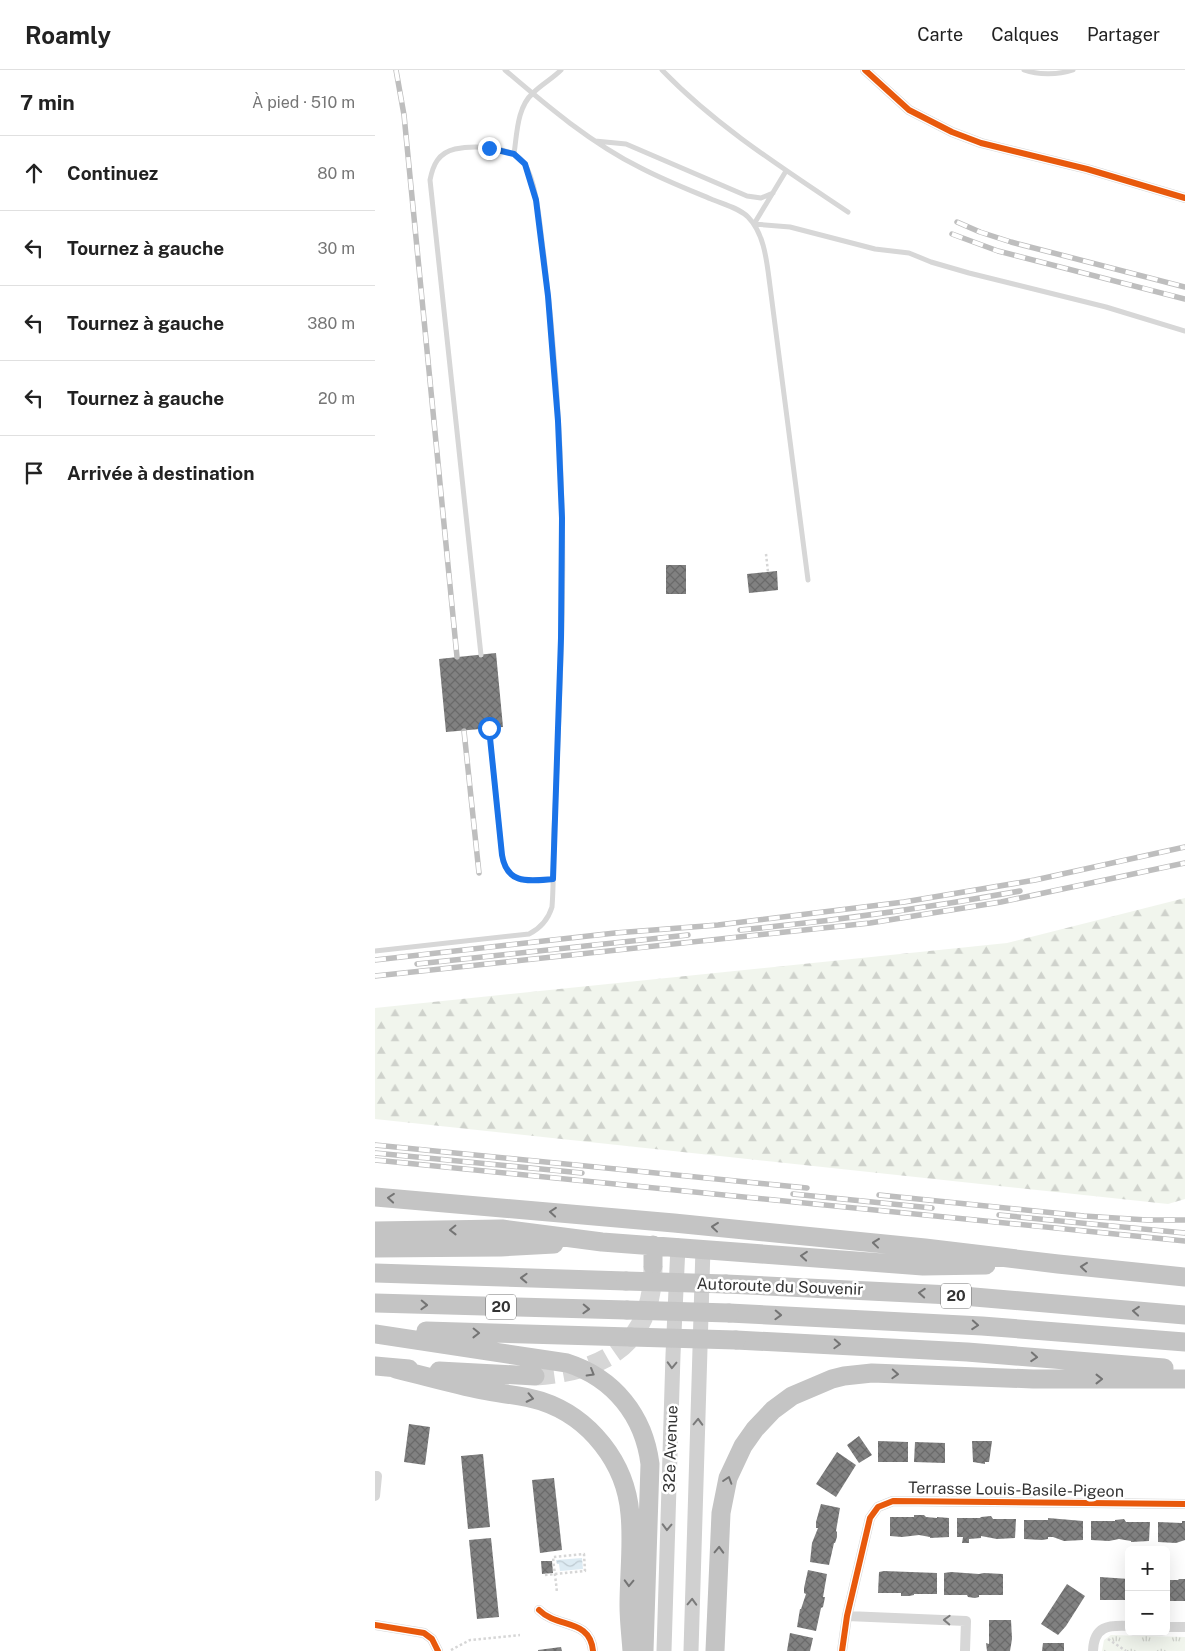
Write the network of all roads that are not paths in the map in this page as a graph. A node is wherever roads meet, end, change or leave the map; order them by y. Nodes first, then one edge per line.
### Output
1 (505, 70) edge
2 (561, 70) edge
3 (662, 70) edge
4 (865, 70) edge
5 (1024, 70) edge
6 (1073, 70) edge
7 (532, 93) junction
8 (593, 141) junction
9 (514, 154) junction
10 (786, 171) junction
11 (773, 193) junction
12 (1185, 198) edge
13 (848, 212) dead end
14 (754, 224) junction
15 (1185, 331) edge
16 (808, 580) dead end
17 (481, 655) dead end
18 (489, 728) dead end
19 (553, 879) junction
20 (375, 951) edge
21 (375, 1197) edge
22 (375, 1231) edge
23 (603, 1242) junction
24 (653, 1245) junction
25 (678, 1246) junction
26 (375, 1248) edge
27 (703, 1248) junction
28 (1058, 1264) junction
29 (653, 1266) tunnel mouth
30 (375, 1274) edge
31 (1185, 1277) edge
32 (375, 1303) edge
33 (1185, 1315) edge
34 (375, 1332) edge
35 (1185, 1342) edge
36 (375, 1366) edge
37 (396, 1369) junction
38 (1185, 1370) edge
39 (535, 1376) tunnel mouth
40 (1185, 1379) edge
41 (375, 1476) edge
42 (375, 1496) edge
43 (1185, 1504) edge
44 (539, 1610) dead end
45 (847, 1616) junction
46 (375, 1625) edge
47 (1125, 1626) edge
48 (1170, 1627) edge
49 (1185, 1627) edge
50 (438, 1651) edge
51 (593, 1651) edge
52 (632, 1651) edge
53 (644, 1651) edge
54 (664, 1651) edge
55 (691, 1651) edge
56 (715, 1651) edge
57 (842, 1651) edge
58 (965, 1651) edge
59 (1093, 1651) edge

1 - 7 lane
2 - 7 lane
3 - 10 lane
4 - 12 street
5 - 6 lane
7 - 8 lane
7 - 9 lane
8 - 11 lane
8 - 14 lane
9 - 17 lane
9 - 19 lane
10 - 11 lane
10 - 13 lane
11 - 14 lane
14 - 15 lane
14 - 16 lane
18 - 19 lane
19 - 20 lane
28 -> 21 highway
23 -> 22 highway
23 - 24 highway
23 - 26 highway
24 - 25 highway
24 - 29 highway
25 - 27 highway
25 -> 54 main road, 32e Avenue
28 -> 27 highway
55 -> 27 main road, 32e Avenue
31 -> 28 highway
33 -> 30 highway, Autoroute du Souvenir / 20, bridge
32 -> 35 highway, Autoroute du Souvenir / 20, bridge
34 -> 38 highway, bridge
34 -> 53 highway
36 - 37 highway
37 - 39 highway
37 -> 52 highway
56 -> 40 highway
41 - 42 street
43 - 45 street, Terrasse Louis-Basile-Pigeon
44 - 51 street
45 - 57 street, Terrasse Louis-Basile-Pigeon
58 -> 45 street
46 - 50 street
47 - 59 street
48 - 49 street

